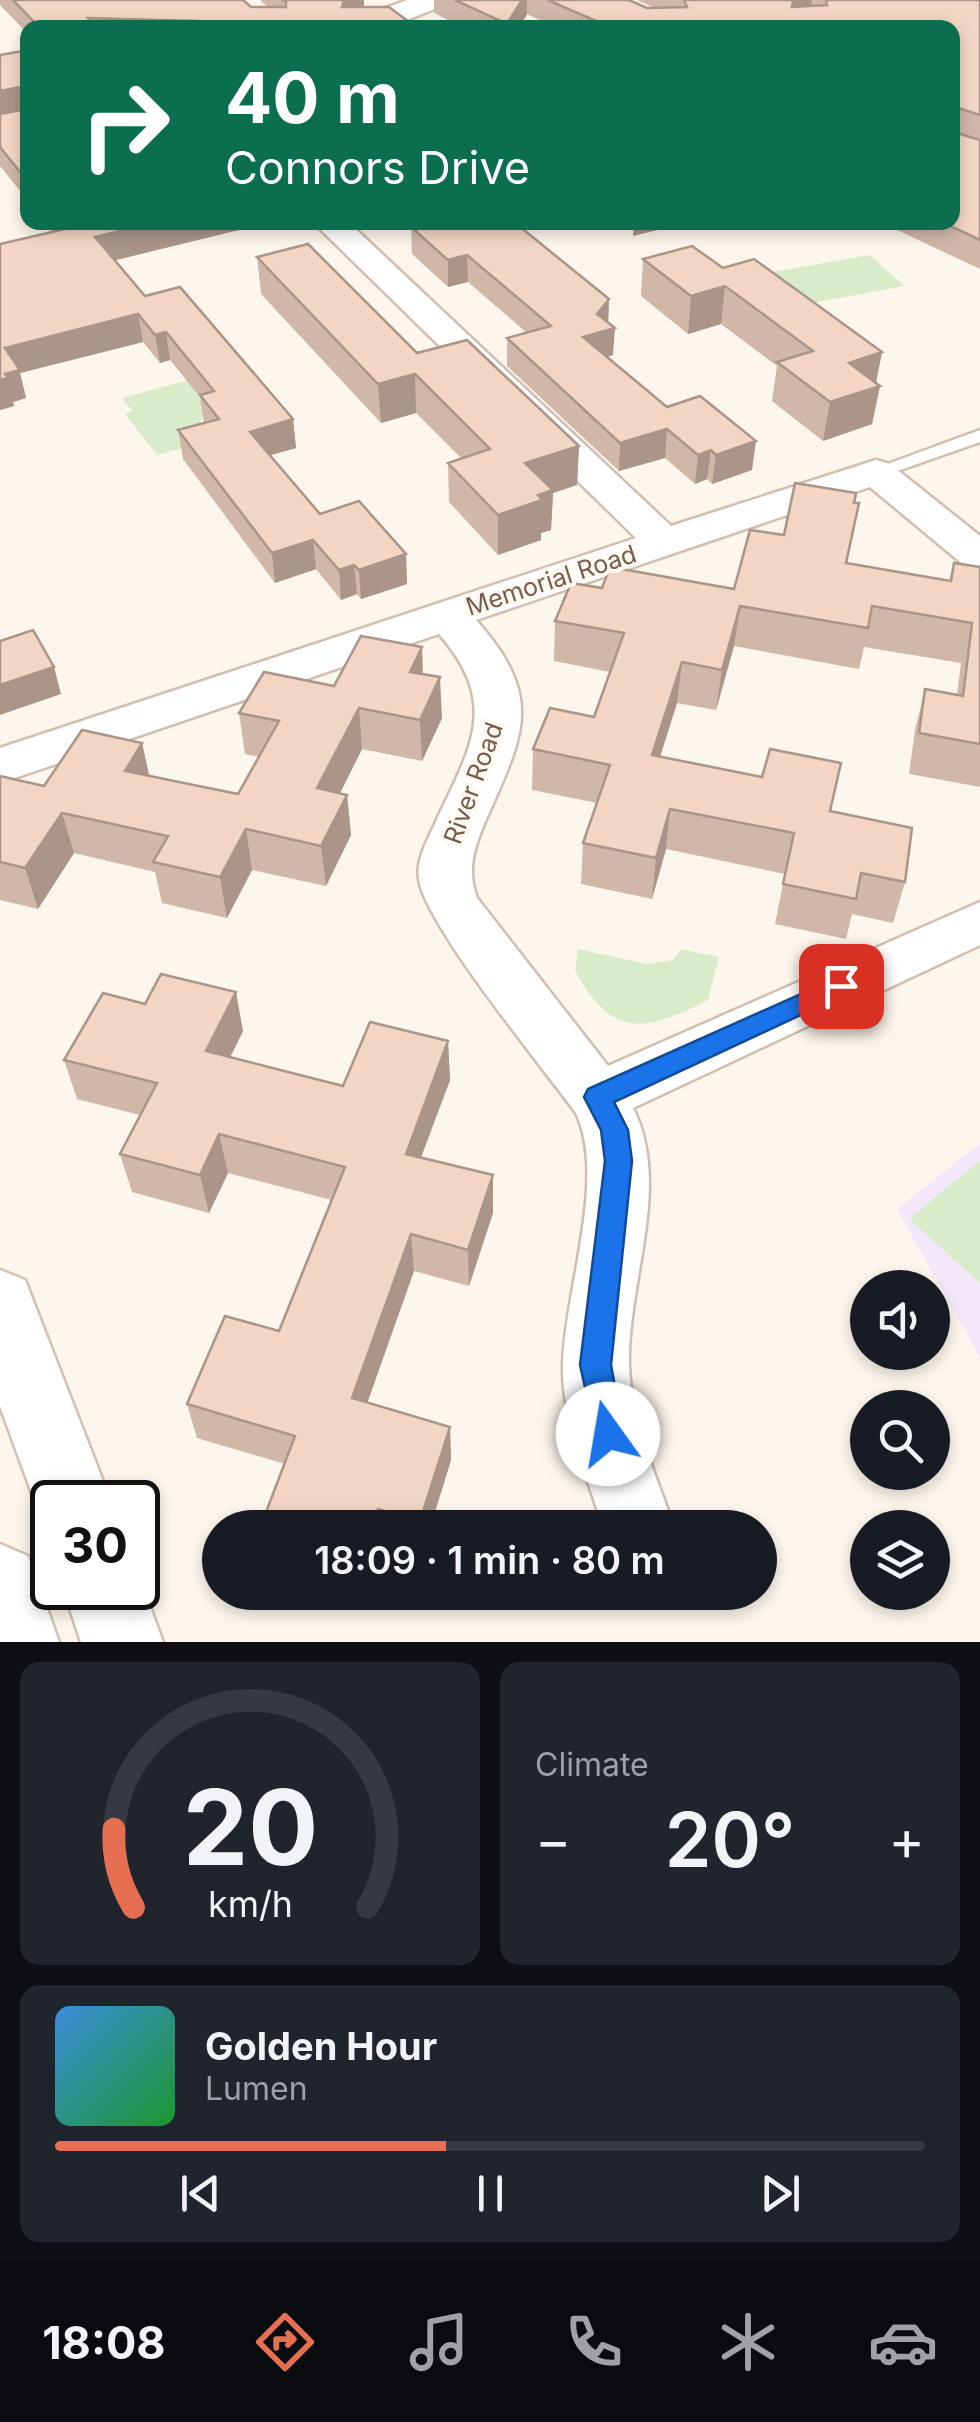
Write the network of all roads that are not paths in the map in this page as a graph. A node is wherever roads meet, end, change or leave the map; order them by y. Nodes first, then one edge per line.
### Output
1 (432, 0) edge
2 (381, 20) edge
3 (337, 230) edge
4 (980, 436) edge
5 (876, 472) junction
6 (664, 542) junction
7 (980, 557) edge
8 (446, 615) junction
9 (0, 766) edge
10 (980, 922) edge
11 (598, 1097) junction
12 (0, 1303) edge
13 (64, 1480) edge
14 (633, 1510) edge
15 (0, 1584) edge
16 (110, 1610) edge
17 (18, 1642) edge
18 (122, 1642) edge

1 - 2 main road
3 - 6 street, Memorial Road
4 - 5 lane
5 - 6 street
5 - 7 street
6 - 8 street, Memorial Road
8 - 9 street, Memorial Road
8 - 11 street, River Road
10 - 11 street
11 - 14 street
12 - 13 main road
15 - 17 main road
16 - 18 main road

